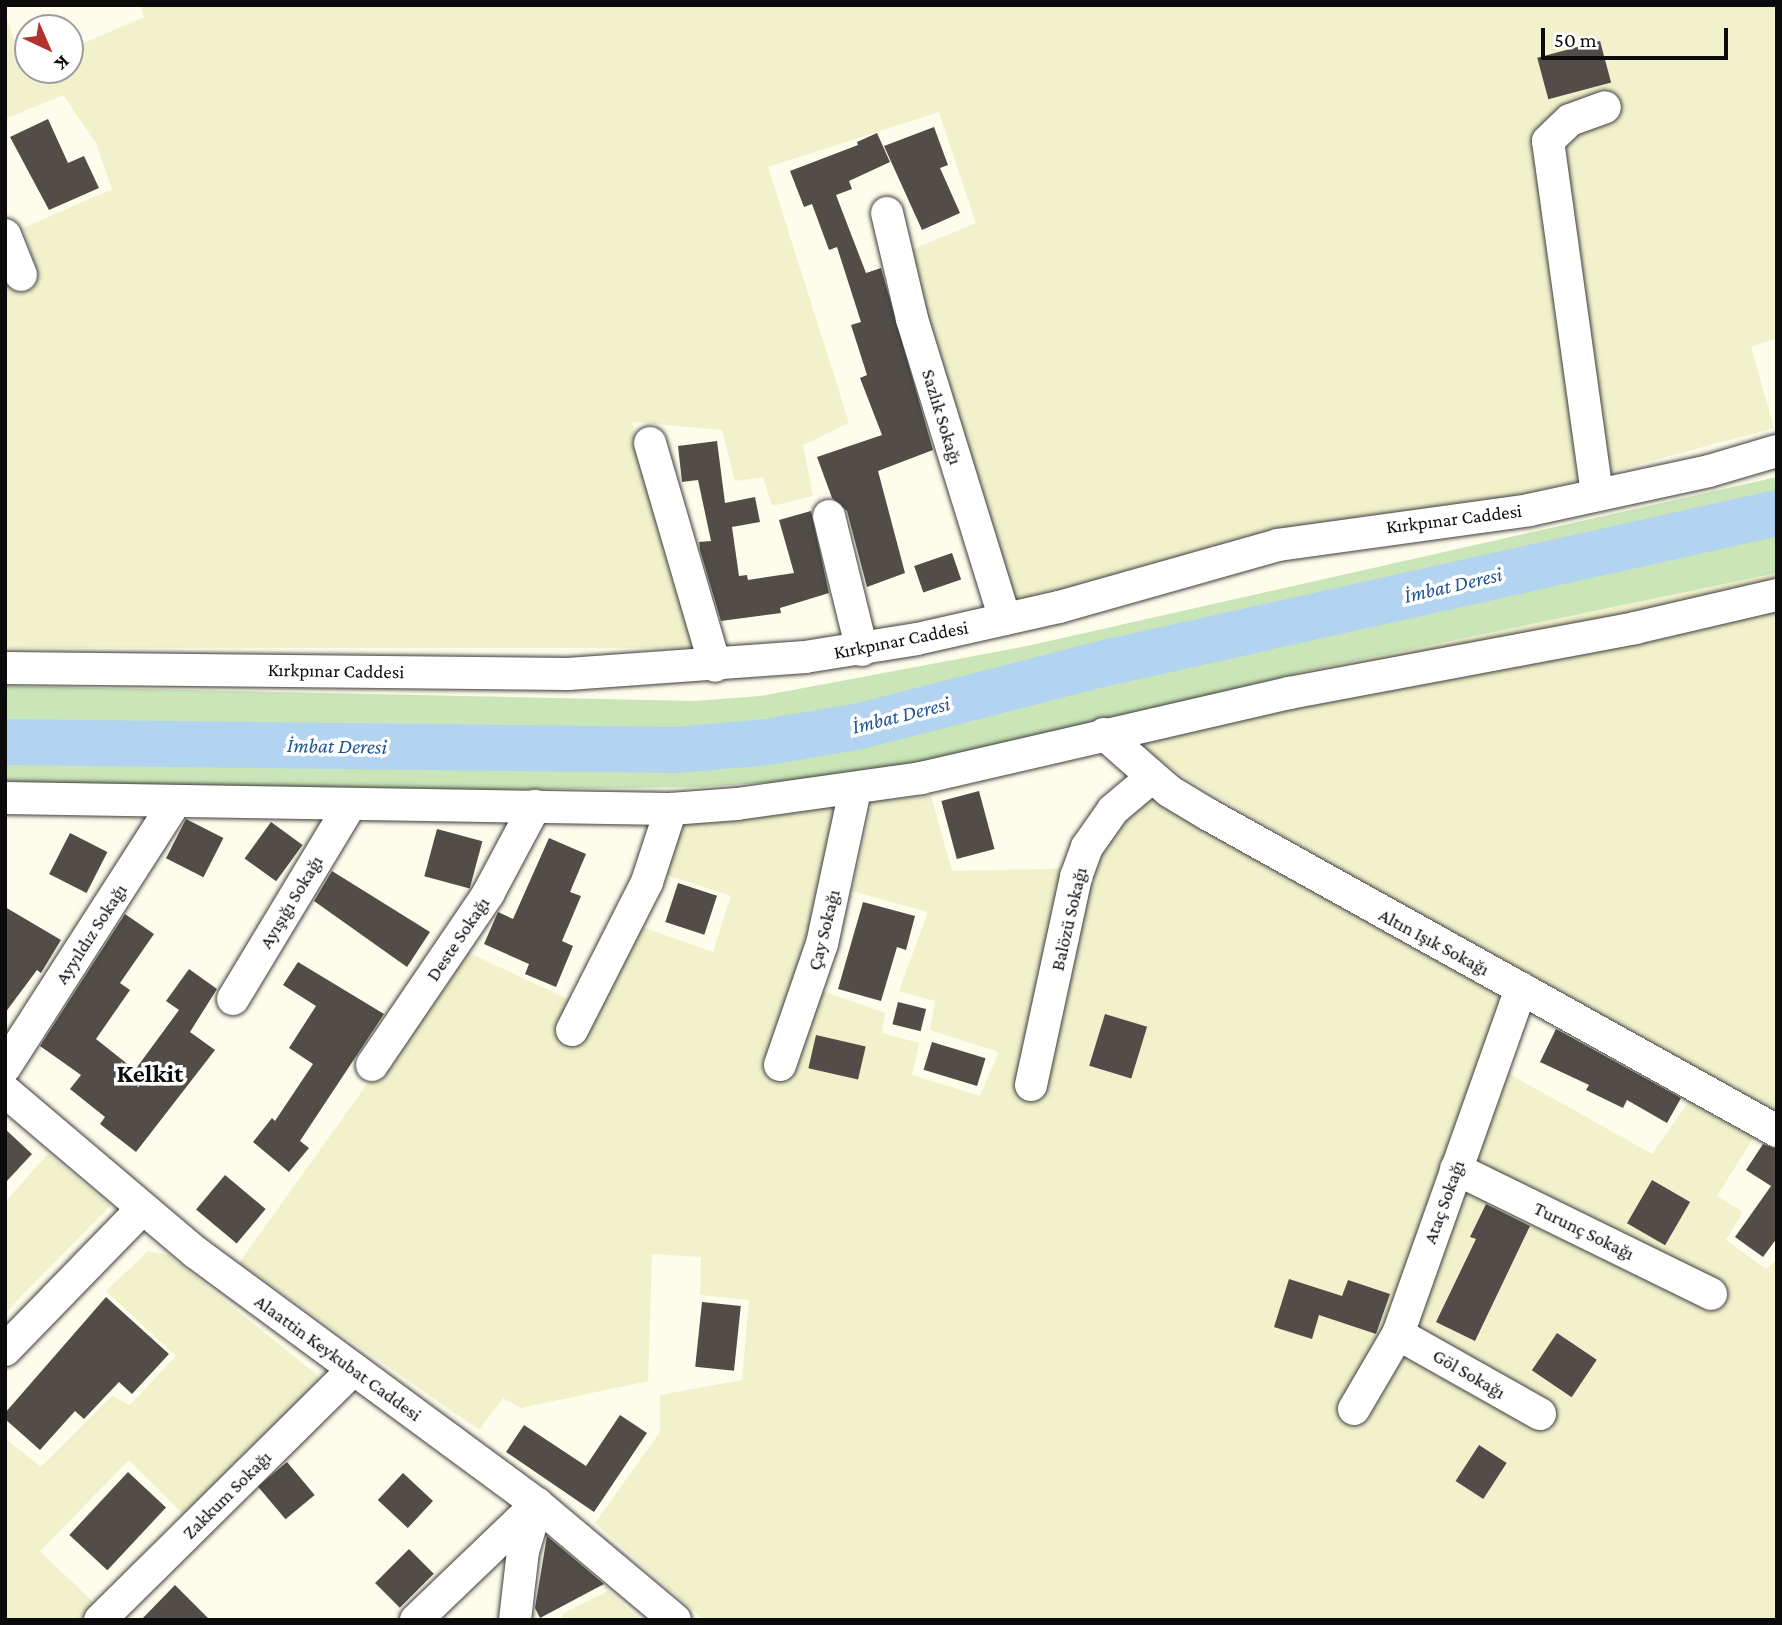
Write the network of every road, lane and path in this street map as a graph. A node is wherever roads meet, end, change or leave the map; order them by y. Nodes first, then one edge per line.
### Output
1 (1605, 107) dead end
2 (887, 213) dead end
3 (5, 235) edge
4 (21, 275) dead end
5 (650, 443) dead end
6 (1777, 451) edge
7 (1597, 495) junction
8 (829, 516) dead end
9 (1777, 595) edge
10 (1005, 619) junction
11 (862, 650) junction
12 (715, 666) junction
13 (5, 668) edge
14 (1104, 734) junction
15 (1152, 777) junction
16 (855, 790) junction
17 (5, 798) edge
18 (176, 801) junction
19 (350, 805) junction
20 (535, 806) junction
21 (671, 808) junction
22 (1521, 988) junction
23 (233, 999) dead end
24 (572, 1030) dead end
25 (372, 1065) dead end
26 (780, 1065) dead end
27 (5, 1067) edge
28 (1031, 1085) dead end
29 (5, 1091) edge
30 (1777, 1131) edge
31 (1456, 1169) junction
32 (142, 1209) junction
33 (1711, 1294) dead end
34 (1398, 1334) junction
35 (5, 1350) edge
36 (354, 1369) junction
37 (1354, 1409) dead end
38 (1540, 1414) dead end
39 (537, 1504) junction
40 (100, 1620) edge
41 (416, 1620) edge
42 (515, 1620) edge
43 (675, 1620) edge

1 - 7 street
2 - 10 street, Sazlık Sokağı
3 - 4 street
5 - 12 street
6 - 7 street, Kırkpınar Caddesi
7 - 10 street, Kırkpınar Caddesi
8 - 11 street
9 - 14 street
10 - 11 street, Kırkpınar Caddesi
11 - 12 street, Kırkpınar Caddesi
12 - 13 street, Kırkpınar Caddesi
14 - 15 street, Altın Işık Sokağı
14 - 16 street
15 - 22 street, Altın Işık Sokağı
15 - 28 street, Balözü Sokağı
16 - 21 street
16 - 26 street, Çay Sokağı
17 - 18 street
18 - 19 street
18 - 27 street, Ayyıldız Sokağı
19 - 20 street
19 - 23 street, Ayışığı Sokağı
20 - 21 street
20 - 25 street, Deste Sokağı
21 - 24 street
22 - 30 street, Altın Işık Sokağı
22 - 31 street, Ataç Sokağı
29 - 32 street, Alaattin Keykubat Caddesi
31 - 33 street, Turunç Sokağı
31 - 34 street, Ataç Sokağı
32 - 35 street
32 - 36 street, Alaattin Keykubat Caddesi
34 - 37 street, Ataç Sokağı
34 - 38 street, Göl Sokağı
36 - 39 street, Alaattin Keykubat Caddesi
36 - 40 street, Zakkum Sokağı
39 - 41 street
39 - 42 street
39 - 43 street, Alaattin Keykubat Caddesi

